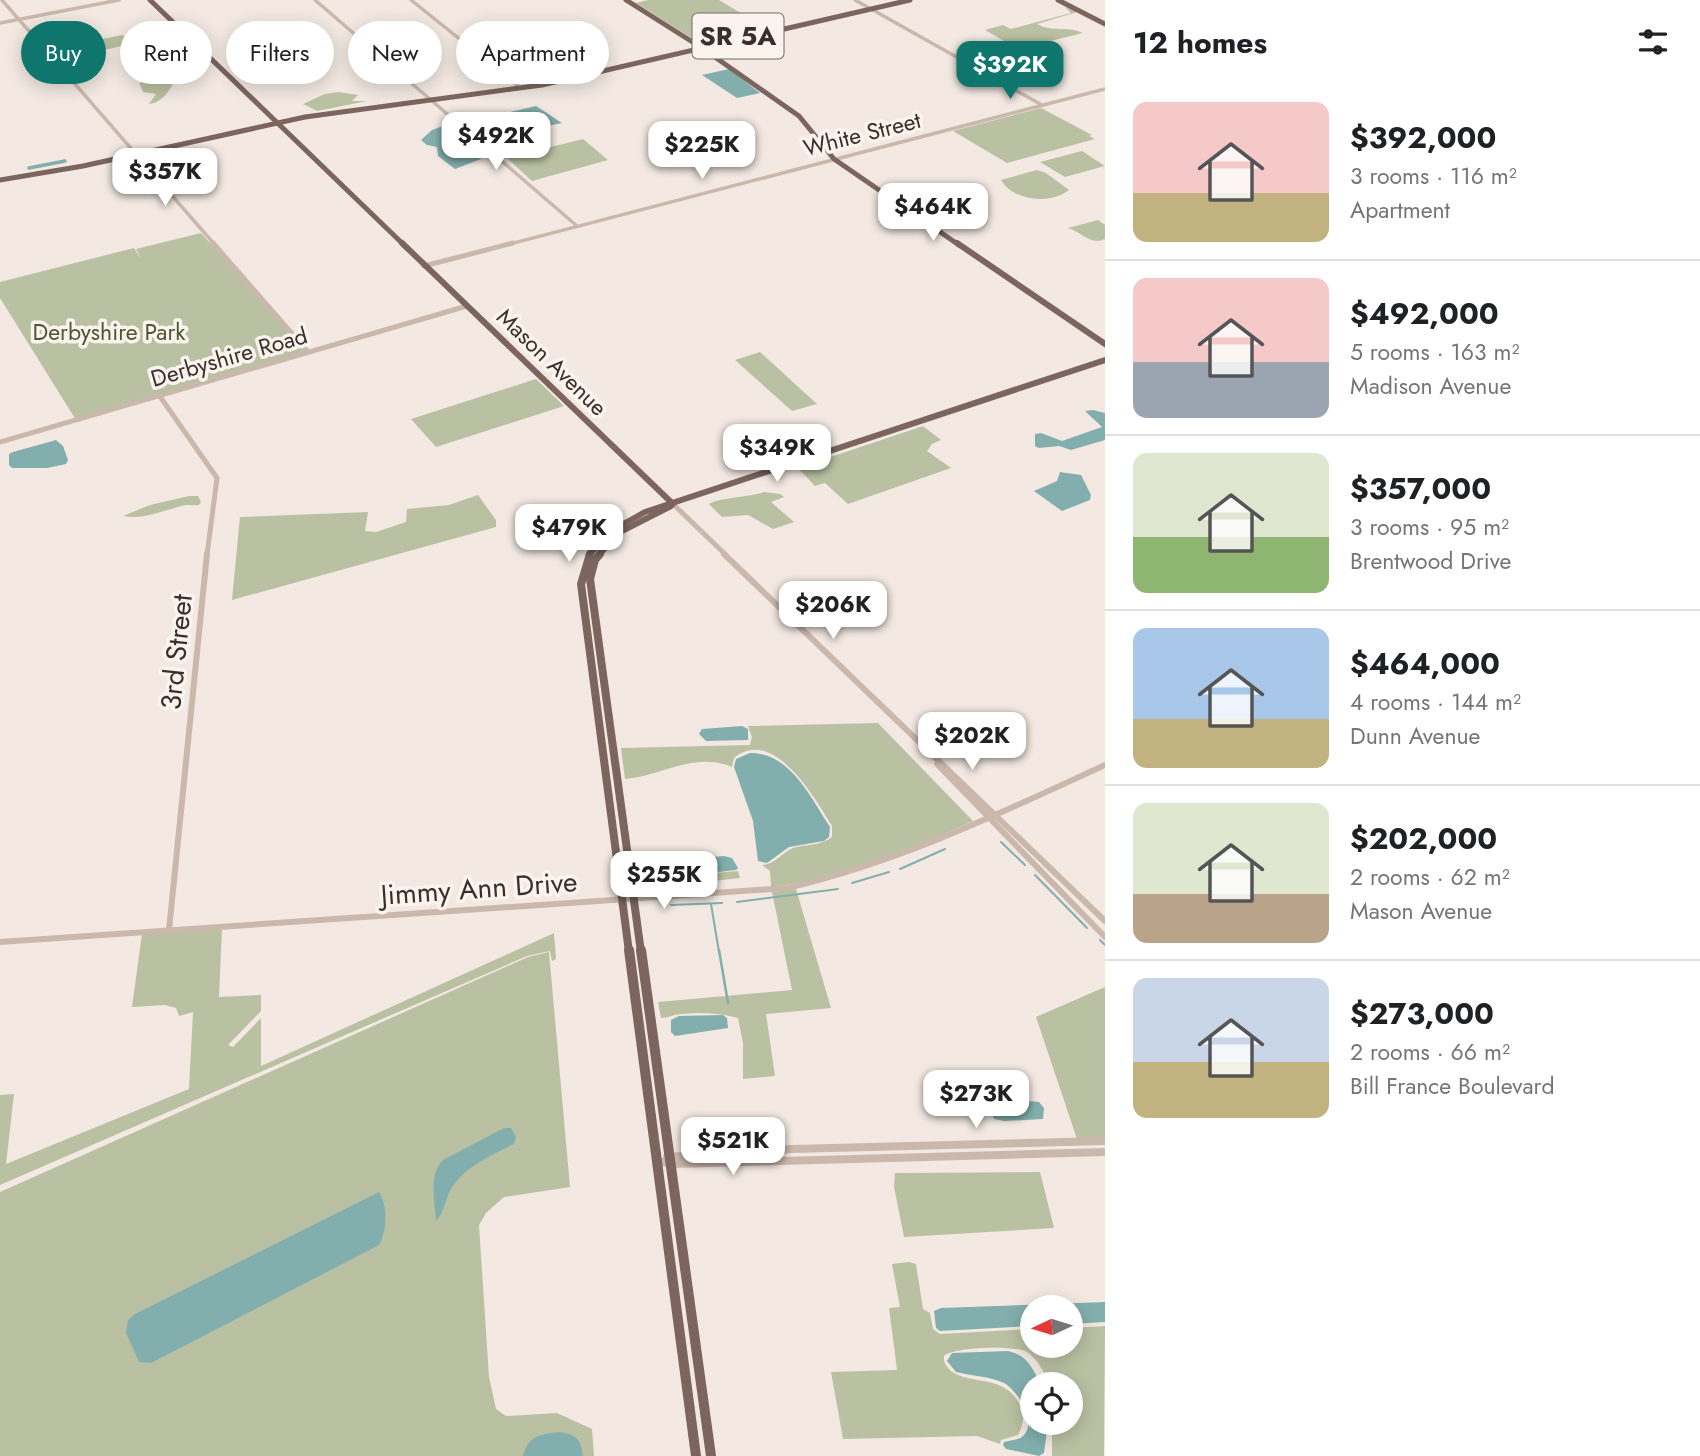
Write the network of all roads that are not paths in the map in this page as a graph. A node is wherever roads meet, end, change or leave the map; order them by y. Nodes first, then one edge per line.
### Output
1 (2, 0) edge
2 (119, 0) edge
3 (150, 0) edge
4 (316, 0) edge
5 (411, 0) edge
6 (625, 0) edge
7 (855, 0) edge
8 (896, 0) edge
9 (911, 0) edge
10 (1058, 0) edge
11 (1066, 2) edge
12 (868, 8) junction
13 (19, 20) junction
14 (1104, 21) edge
15 (0, 23) edge
16 (700, 47) junction
17 (520, 87) junction
18 (1105, 89) edge
19 (430, 99) junction
20 (1042, 105) junction
21 (274, 121) junction
22 (192, 138) junction
23 (180, 144) junction
24 (134, 153) junction
25 (834, 159) junction
26 (0, 179) edge
27 (577, 226) junction
28 (424, 266) junction
29 (467, 306) junction
30 (1105, 344) edge
31 (308, 352) junction
32 (1105, 360) edge
33 (159, 395) junction
34 (0, 442) edge
35 (673, 504) junction
36 (599, 546) junction
37 (927, 751) junction
38 (1105, 765) edge
39 (996, 815) junction
40 (986, 818) junction
41 (634, 899) junction
42 (622, 900) junction
43 (1105, 921) edge
44 (169, 930) junction
45 (1105, 937) edge
46 (0, 942) edge
47 (1105, 1141) edge
48 (1105, 1152) edge
49 (672, 1160) junction
50 (658, 1161) junction
51 (696, 1456) edge
52 (711, 1456) edge

1 - 13 street
2 - 13 street
3 - 21 main road, Mason Avenue
4 - 19 street
5 - 17 street
6 - 16 main road
7 - 12 street
8 - 12 main road, SR 5A
9 - 12 main road, SR 5A
10 - 11 main road
11 - 14 main road
12 - 16 main road, SR 5A
12 - 20 street
13 - 15 street
13 - 24 street
16 - 17 main road, SR 5A
16 - 17 main road, SR 5A
16 - 25 main road
17 - 19 main road, SR 5A
17 - 19 main road, SR 5A
18 - 20 street, White Street
19 - 21 main road, SR 5A
19 - 27 street
20 - 25 street, White Street
21 - 22 main road, SR 5A
21 - 23 main road, SR 5A
21 - 28 main road, Mason Avenue
22 - 23 main road
22 - 24 main road, SR 5A
23 - 24 main road, SR 5A
24 - 26 main road, SR 5A
24 - 31 street
25 - 27 street, White Street
25 - 30 main road
27 - 28 street, White Street
28 - 29 main road, Mason Avenue
29 - 31 street, Derbyshire Road
29 - 35 main road, Mason Avenue
31 - 33 street, Derbyshire Road
32 - 35 main road
33 - 34 street, Derbyshire Road
33 - 44 street, 3rd Street
35 - 36 main road
35 - 37 street, Mason Avenue
36 - 41 main road
36 - 42 main road
37 - 39 street, Mason Avenue
37 - 40 street, Mason Avenue
38 - 39 street, Jimmy Ann Drive
39 - 40 street, Jimmy Ann Drive
39 - 43 street, Mason Avenue
40 - 41 street, Jimmy Ann Drive
40 - 45 street, Mason Avenue
41 - 42 street, Jimmy Ann Drive
41 - 49 main road
42 - 44 street, Jimmy Ann Drive
42 - 50 main road
44 - 46 street, Jimmy Ann Drive
47 - 49 street
48 - 49 street
49 - 50 street
49 - 52 main road
50 - 51 main road

